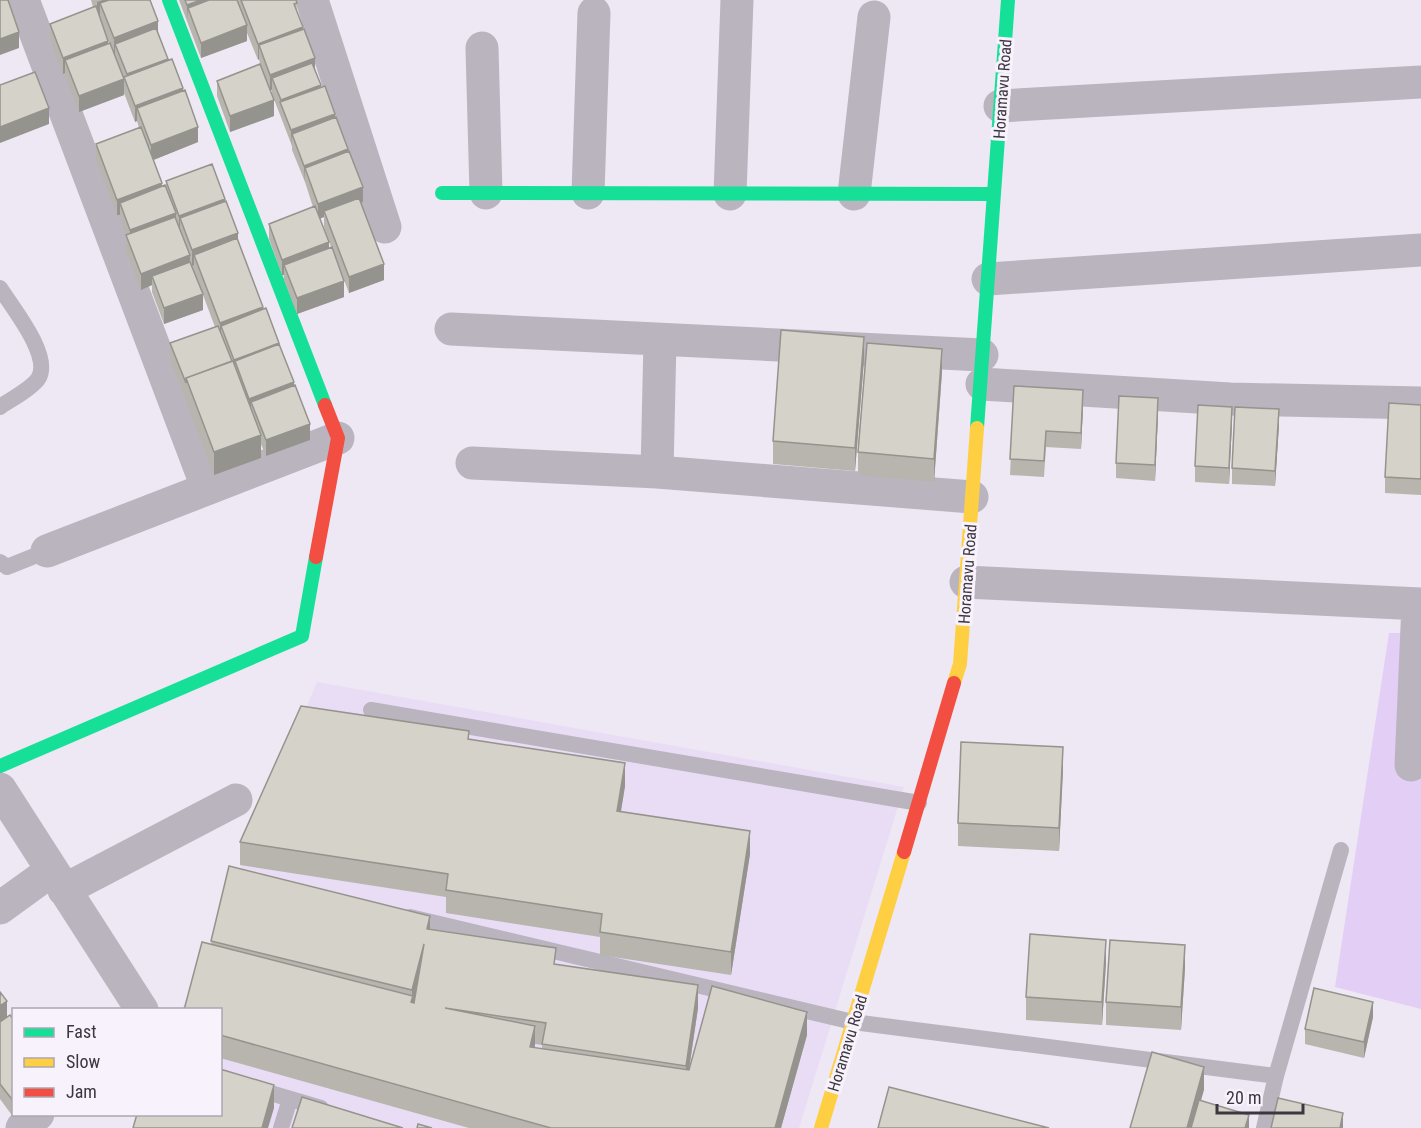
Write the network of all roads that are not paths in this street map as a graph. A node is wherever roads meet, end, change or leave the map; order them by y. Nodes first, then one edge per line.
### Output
1 (23, 0) edge
2 (169, 0) edge
3 (312, 0) edge
4 (737, 0) edge
5 (1008, 0) edge
6 (594, 12) dead end
7 (874, 17) dead end
8 (482, 48) dead end
9 (1421, 82) edge
10 (1000, 106) junction
11 (442, 193) dead end
12 (486, 193) junction
13 (588, 193) junction
14 (730, 194) junction
15 (854, 194) junction
16 (994, 194) junction
17 (386, 226) dead end
18 (1421, 250) edge
19 (988, 279) junction
20 (0, 288) edge
21 (451, 329) dead end
22 (660, 340) junction
23 (982, 370) junction
24 (1421, 403) edge
25 (0, 408) edge
26 (338, 438) junction
27 (472, 463) dead end
28 (657, 472) junction
29 (207, 487) junction
30 (972, 497) junction
31 (47, 551) joint
32 (0, 562) edge
33 (966, 582) junction
34 (1419, 604) edge
35 (371, 710) dead end
36 (1412, 765) dead end
37 (0, 766) edge
38 (0, 789) edge
39 (236, 801) dead end
40 (919, 803) junction
41 (1341, 850) dead end
42 (57, 880) junction
43 (0, 908) edge
44 (395, 913) edge
45 (141, 1008) edge
46 (853, 1022) junction
47 (1276, 1076) junction
48 (222, 1079) edge
49 (290, 1099) junction
50 (335, 1112) edge
51 (37, 1116) edge
52 (22, 1128) edge
53 (281, 1128) edge
54 (821, 1128) edge
55 (1264, 1128) edge

1 - 29 street
2 - 26 street
3 - 17 street
4 - 14 street
5 - 10 street, Horamavu Road
6 - 13 street
7 - 15 street
8 - 12 street
9 - 10 street
10 - 16 street, Horamavu Road
11 - 12 street
12 - 13 street
13 - 14 street
14 - 15 street
15 - 16 street
16 - 19 street, Horamavu Road
18 - 19 street
19 - 23 street, Horamavu Road
20 - 25 lane
21 - 22 street
22 - 23 street
22 - 28 street
23 - 24 street
23 - 30 street, Horamavu Road
26 - 29 street
26 - 37 street
27 - 28 street
28 - 30 street
29 - 31 street
30 - 33 street, Horamavu Road
31 - 32 lane
33 - 34 street
33 - 40 street, Horamavu Road
34 - 36 street
35 - 40 lane
38 - 42 street
39 - 42 street
40 - 46 street, Horamavu Road
41 - 47 lane
42 - 43 street
42 - 45 street
44 - 46 lane
46 - 47 lane
46 - 54 street, Horamavu Road
47 - 55 lane
48 - 49 lane
49 - 50 lane
49 - 53 lane
51 - 52 street

